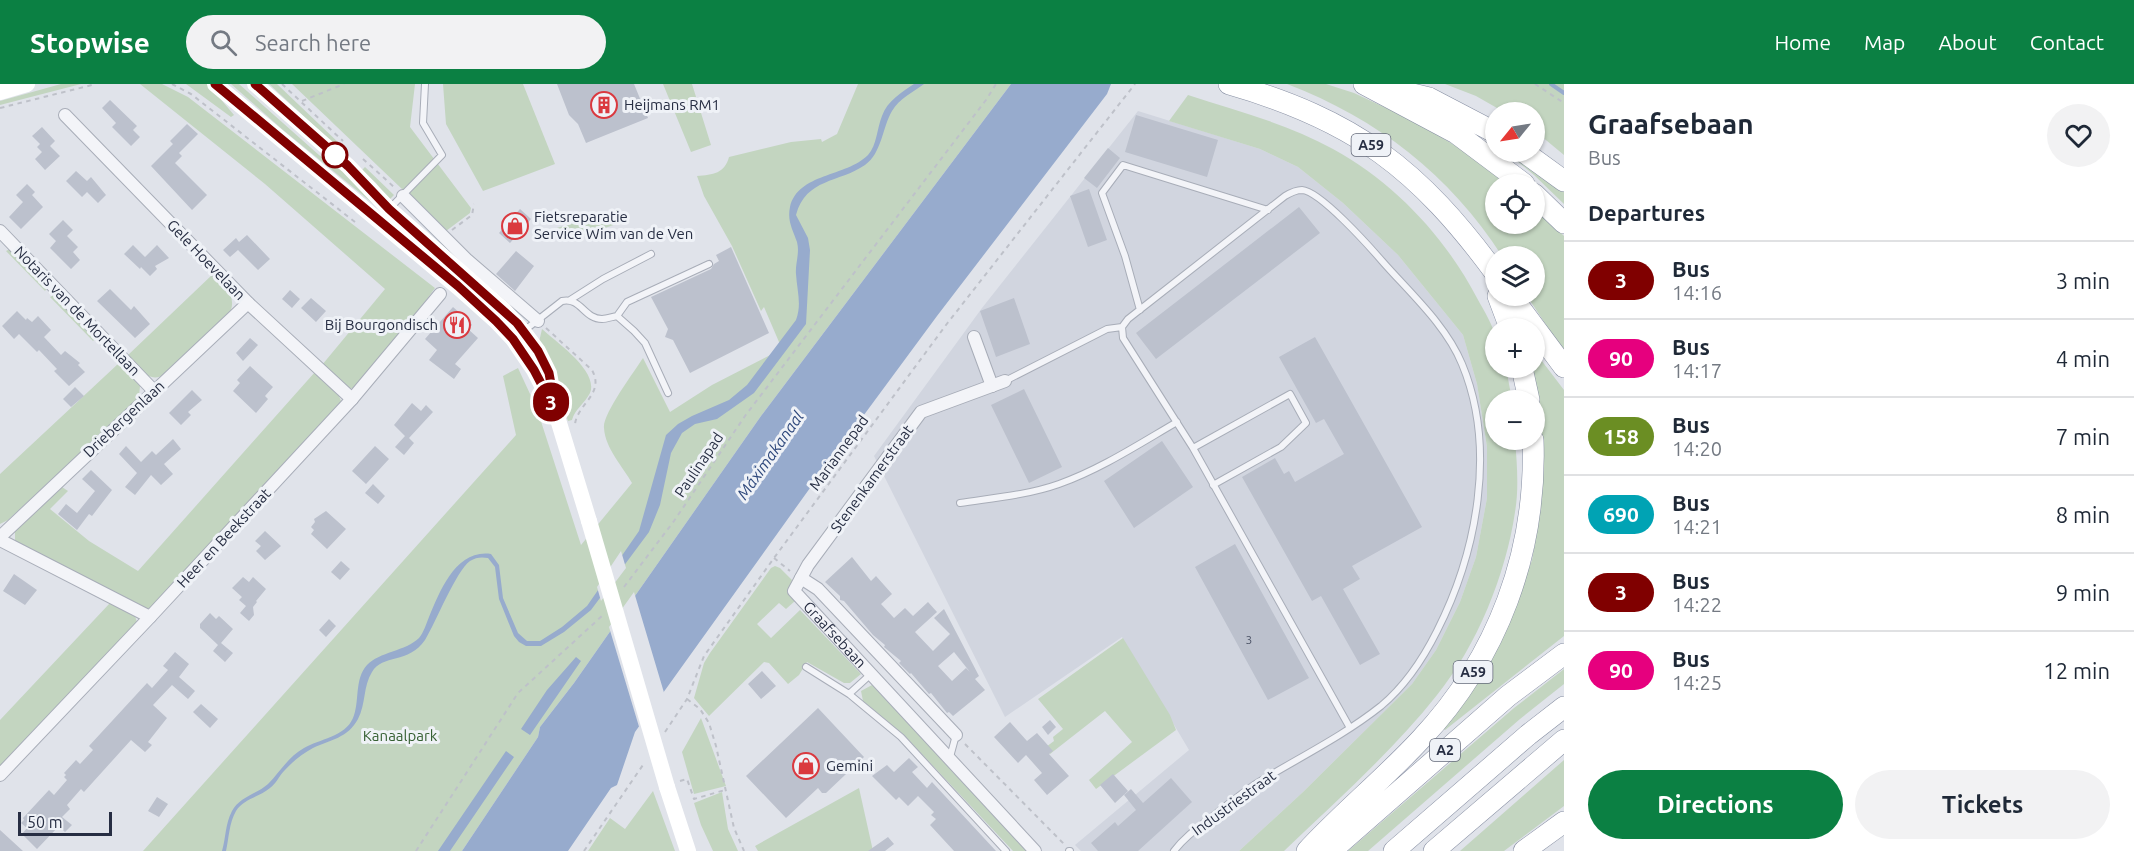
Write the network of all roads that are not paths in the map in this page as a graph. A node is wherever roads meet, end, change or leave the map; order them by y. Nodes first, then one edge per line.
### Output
1 (27, 84) edge
2 (215, 84) edge
3 (255, 84) edge
4 (425, 84) edge
5 (1229, 84) edge
6 (1365, 84) edge
7 (1373, 84) edge
8 (0, 92) edge
9 (65, 115) dead end
10 (1485, 127) edge
11 (1538, 162) edge
12 (1511, 174) edge
13 (1564, 181) edge
14 (403, 195) junction
15 (1545, 205) edge
16 (1268, 210) junction
17 (383, 214) junction
18 (1564, 224) edge
19 (0, 231) edge
20 (1480, 253) junction
21 (651, 254) dead end
22 (1485, 260) edge
23 (709, 264) dead end
24 (1485, 265) edge
25 (440, 294) dead end
26 (570, 300) junction
27 (248, 303) junction
28 (1518, 306) edge
29 (1140, 310) junction
30 (617, 316) junction
31 (538, 321) junction
32 (1122, 327) junction
33 (518, 335) junction
34 (974, 337) dead end
35 (1564, 367) edge
36 (1005, 381) joint
37 (992, 386) junction
38 (154, 391) junction
39 (668, 393) dead end
40 (352, 399) junction
41 (1177, 422) junction
42 (1193, 448) junction
43 (1533, 450) edge
44 (1213, 485) junction
45 (960, 503) dead end
46 (0, 538) edge
47 (801, 578) junction
48 (150, 618) junction
49 (1564, 654) edge
50 (806, 667) dead end
51 (871, 674) junction
52 (849, 694) junction
53 (1564, 707) edge
54 (1350, 728) junction
55 (956, 735) joint
56 (1564, 740) edge
57 (950, 757) junction
58 (0, 775) edge
59 (1564, 822) edge
60 (688, 851) edge
61 (1006, 851) edge
62 (1035, 851) edge
63 (1174, 851) edge
64 (1307, 851) edge
65 (1331, 851) edge
66 (1394, 851) edge
67 (1434, 851) edge
68 (1524, 851) edge

1 - 8 main road
2 - 17 main road
3 - 17 main road
4 - 14 lane
5 - 20 highway, A59
6 - 12 highway
7 - 10 highway
9 - 27 street, Gele Hoevelaan
11 - 13 highway
14 - 17 lane
14 - 31 street
15 - 18 highway
16 - 29 lane, Industriestraat
16 - 29 lane
16 - 54 lane, Industriestraat
17 - 33 main road
19 - 38 street, Notaris van de Mortellaan
20 - 22 highway, A59
20 - 24 highway, A59
21 - 26 lane
23 - 30 lane
25 - 40 street, Heer en Beekstraat
26 - 30 lane
26 - 31 lane
27 - 38 street, Driebergenlaan
27 - 40 street, Gele Hoevelaan
28 - 35 highway
29 - 32 lane, Industriestraat
30 - 39 lane
31 - 33 lane
32 - 36 lane
32 - 41 lane
33 - 60 main road, bridge
34 - 37 street
36 - 37 street, Stenenkamerstraat
37 - 47 street, Stenenkamerstraat
38 - 46 street, Driebergenlaan
40 - 48 street, Heer en Beekstraat
41 - 42 lane
41 - 45 lane
42 - 44 lane
42 - 44 lane
43 - 64 highway, A59
44 - 54 lane
46 - 48 street
47 - 51 street, Graafsebaan
47 - 55 street, Graafsebaan
48 - 58 street, Heer en Beekstraat
49 - 65 highway, A2
50 - 52 lane
51 - 52 lane
51 - 57 street, Graafsebaan
52 - 61 lane
53 - 66 highway
54 - 63 lane, Industriestraat
55 - 57 lane
56 - 67 highway
57 - 62 street, Graafsebaan
59 - 68 highway

